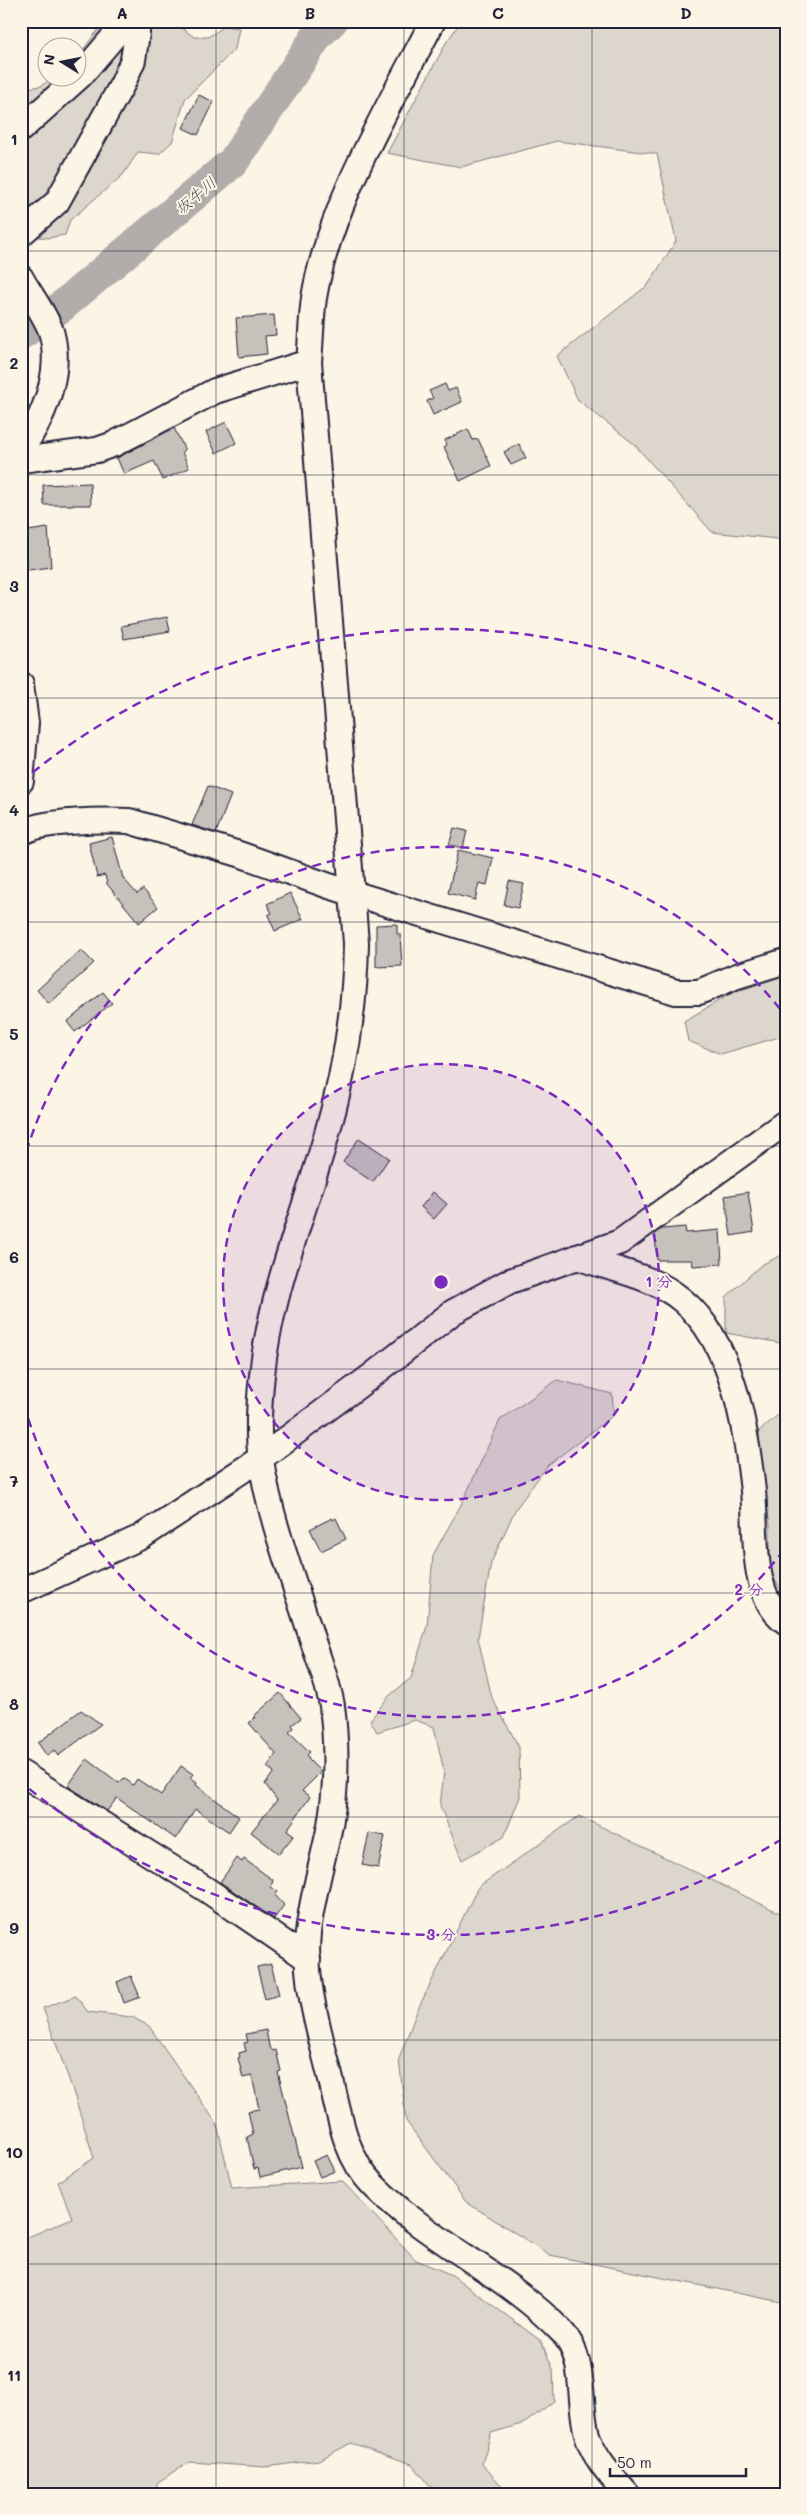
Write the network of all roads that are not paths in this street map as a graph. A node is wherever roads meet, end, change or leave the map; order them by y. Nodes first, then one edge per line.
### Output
1 (127, 21) edge
2 (137, 21) edge
3 (433, 21) edge
4 (21, 129) edge
5 (21, 234) edge
6 (21, 278) edge
7 (310, 362) junction
8 (21, 450) edge
9 (21, 460) edge
10 (21, 684) edge
11 (21, 781) edge
12 (22, 826) edge
13 (352, 892) junction
14 (786, 961) edge
15 (786, 1122) edge
16 (577, 1257) junction
17 (261, 1458) junction
18 (21, 1591) edge
19 (786, 1622) edge
20 (21, 1773) edge
21 (308, 1959) junction
22 (627, 2494) edge

1 - 4 street
2 - 5 street
3 - 7 street
6 - 8 street
7 - 9 street
7 - 13 street
10 - 11 street
12 - 13 street
13 - 14 street
13 - 17 street
15 - 16 street
16 - 17 street
16 - 19 street
17 - 18 street
17 - 21 street
20 - 21 street
21 - 22 street

